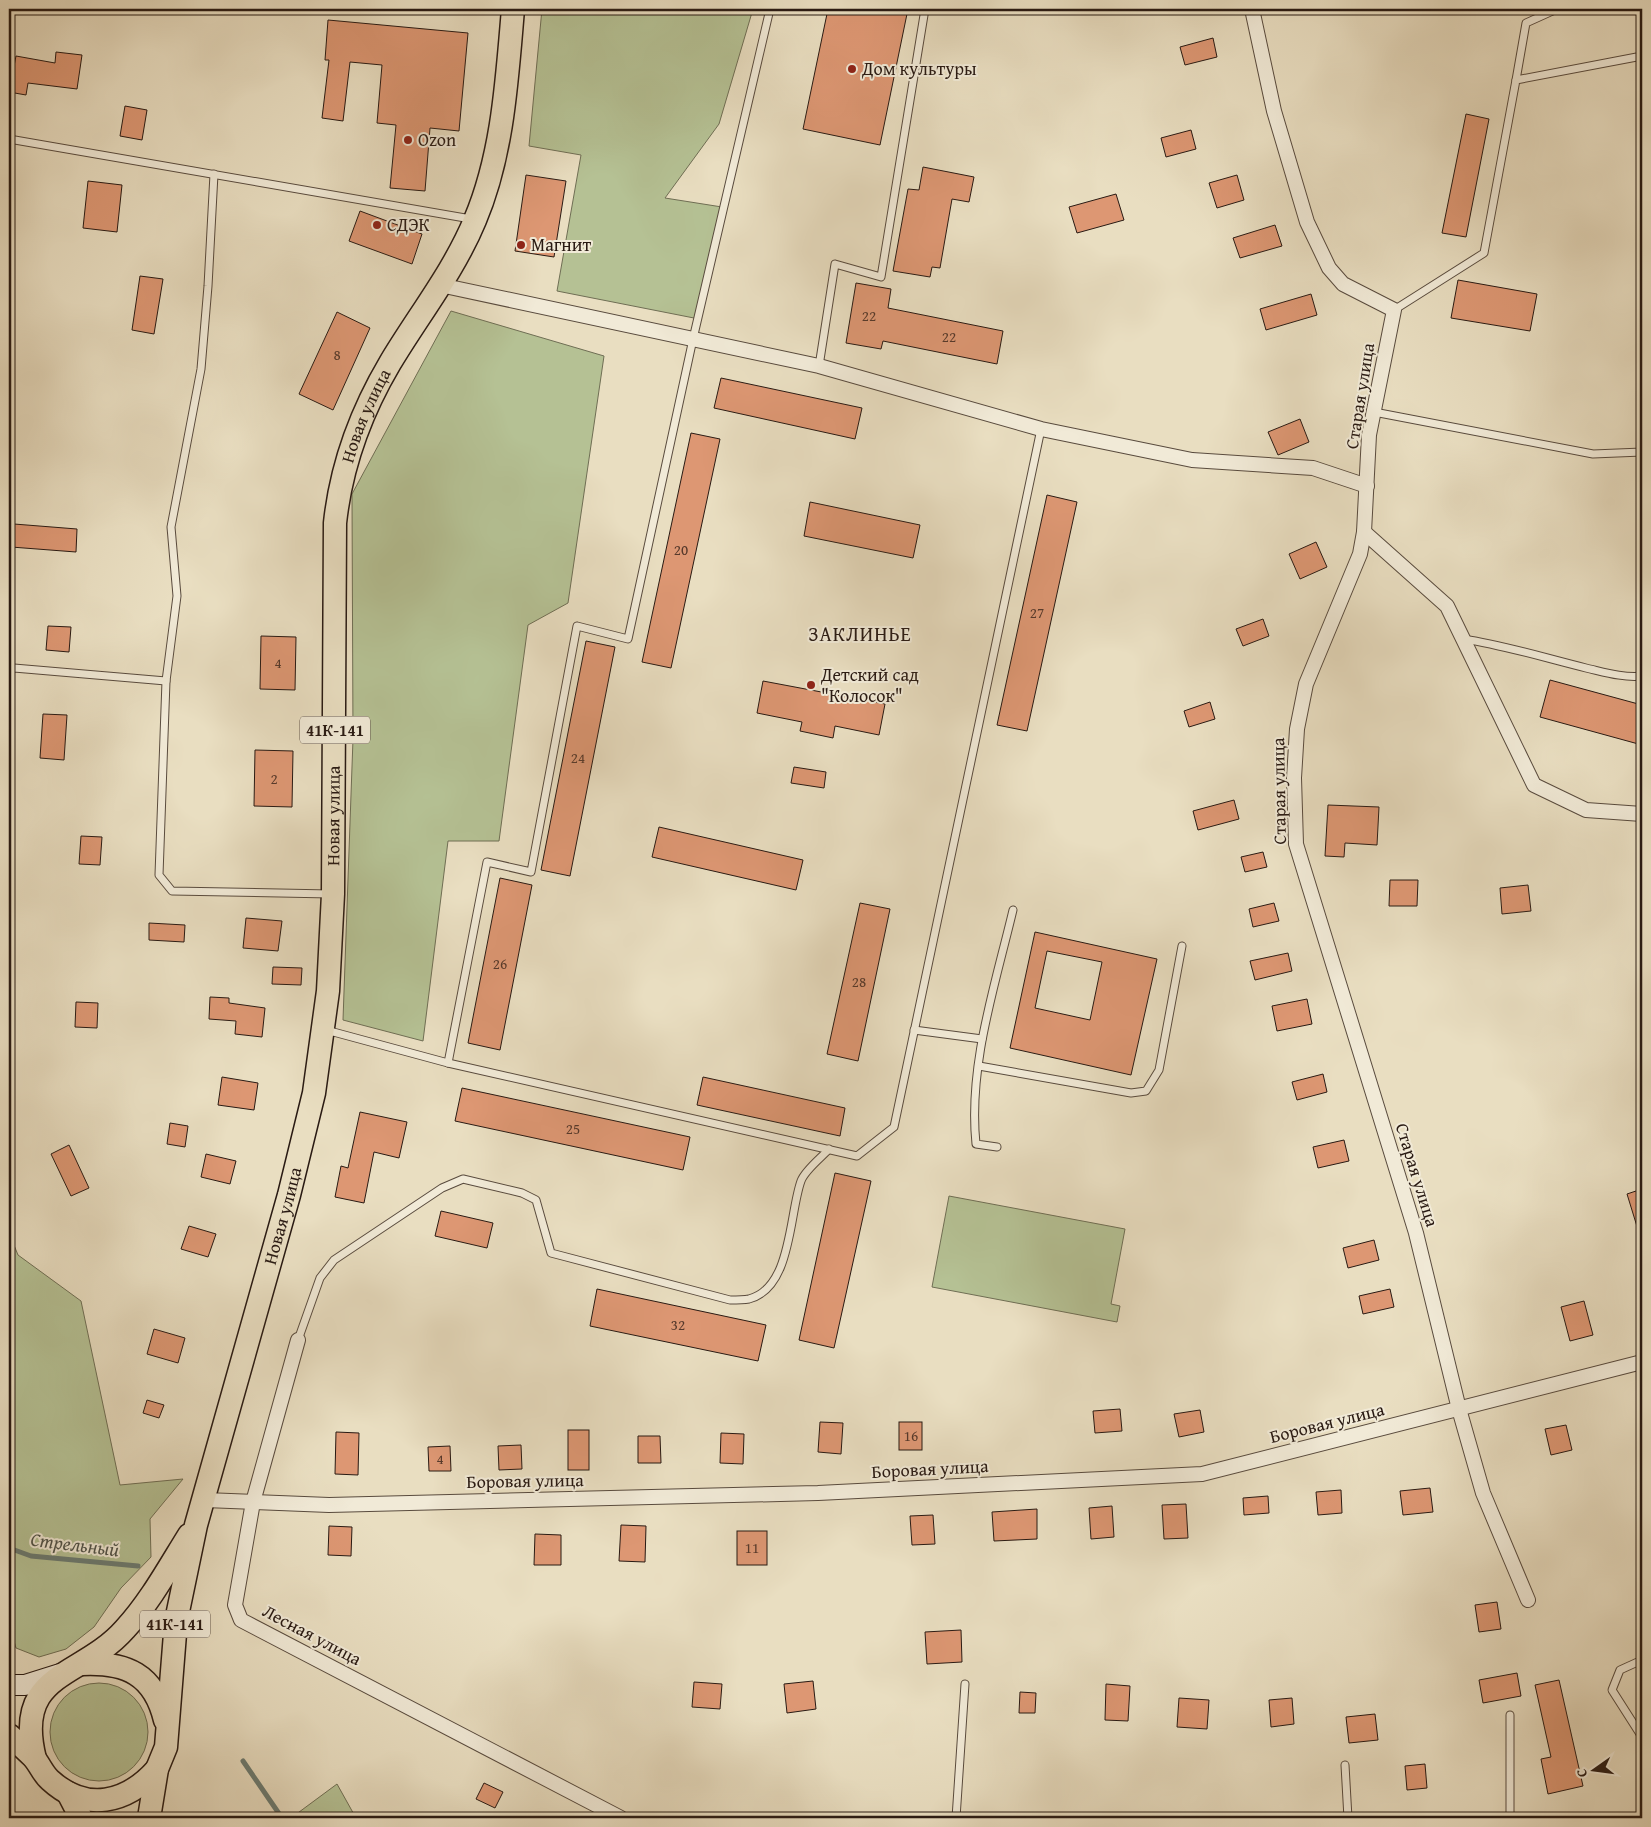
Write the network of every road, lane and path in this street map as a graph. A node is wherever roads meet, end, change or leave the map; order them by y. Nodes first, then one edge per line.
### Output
1 (513, 9) edge
2 (770, 9) edge
3 (925, 9) edge
4 (1252, 9) edge
5 (1557, 9) edge
6 (1642, 56) edge
7 (1516, 80) junction
8 (9, 138) edge
9 (214, 174) junction
10 (475, 220) junction
11 (440, 285) junction
12 (1394, 310) junction
13 (693, 339) junction
14 (819, 366) junction
15 (1374, 412) junction
16 (1041, 428) junction
17 (1642, 452) edge
18 (1367, 486) junction
19 (1364, 532) junction
20 (1463, 639) junction
21 (9, 670) edge
22 (1642, 676) edge
23 (166, 681) junction
24 (1642, 814) edge
25 (333, 894) junction
26 (1013, 910) dead end
27 (1182, 946) dead end
28 (323, 1030) junction
29 (914, 1030) junction
30 (982, 1039) junction
31 (448, 1063) junction
32 (979, 1066) junction
33 (997, 1147) dead end
34 (828, 1149) junction
35 (298, 1340) joint
36 (1642, 1362) edge
37 (1459, 1409) junction
38 (205, 1500) junction
39 (253, 1502) junction
40 (196, 1525) junction
41 (1528, 1600) dead end
42 (1642, 1660) edge
43 (82, 1664) junction
44 (60, 1674) junction
45 (965, 1684) dead end
46 (9, 1685) edge
47 (1510, 1715) dead end
48 (167, 1725) junction
49 (9, 1735) edge
50 (1642, 1737) edge
51 (35, 1759) junction
52 (1346, 1765) dead end
53 (157, 1769) junction
54 (68, 1793) junction
55 (81, 1818) edge
56 (149, 1818) edge
57 (622, 1818) edge
58 (956, 1818) edge
59 (1348, 1818) edge
60 (1510, 1818) edge

1 - 10 main road, Новая улица / 41К-141
2 - 13 lane
3 - 14 lane
4 - 12 street
5 - 7 lane
6 - 7 lane
7 - 12 lane
8 - 9 lane
9 - 10 lane
9 - 23 lane
10 - 11 main road, Новая улица / 41К-141
11 - 13 street
11 - 25 main road, Новая улица / 41К-141
12 - 15 street, Старая улица
13 - 14 street
13 - 31 lane
14 - 16 street
15 - 17 lane
15 - 18 street, Старая улица
16 - 18 street
16 - 29 lane
18 - 19 street, Старая улица
19 - 20 street
19 - 37 street, Старая улица
20 - 22 lane
20 - 24 street
21 - 23 lane
23 - 25 lane
25 - 28 main road, Новая улица / 41К-141
26 - 30 lane
27 - 32 lane
28 - 31 lane
28 - 38 main road, Новая улица / 41К-141
29 - 30 lane
29 - 34 lane
30 - 32 lane
31 - 34 lane
32 - 33 lane
34 - 35 lane
35 - 39 street, Лесная улица
36 - 37 street, Боровая улица
37 - 39 street, Боровая улица
37 - 41 street, Старая улица
38 - 39 street, Боровая улица
38 - 40 main road, Новая улица / 41К-141
39 - 57 street, Лесная улица
40 - 43 main road, 41К-141
40 - 48 main road, 41К-141
42 - 50 lane
43 - 44 main road, 41К-141
43 - 48 main road, 41К-141
44 - 46 main road
44 - 51 main road, 41К-141
45 - 58 lane
47 - 60 lane
48 - 53 main road, 41К-141
49 - 51 main road
51 - 54 main road, 41К-141
52 - 59 lane
53 - 54 main road, 41К-141
53 - 56 main road, 41К-141
54 - 55 main road, 41К-141

